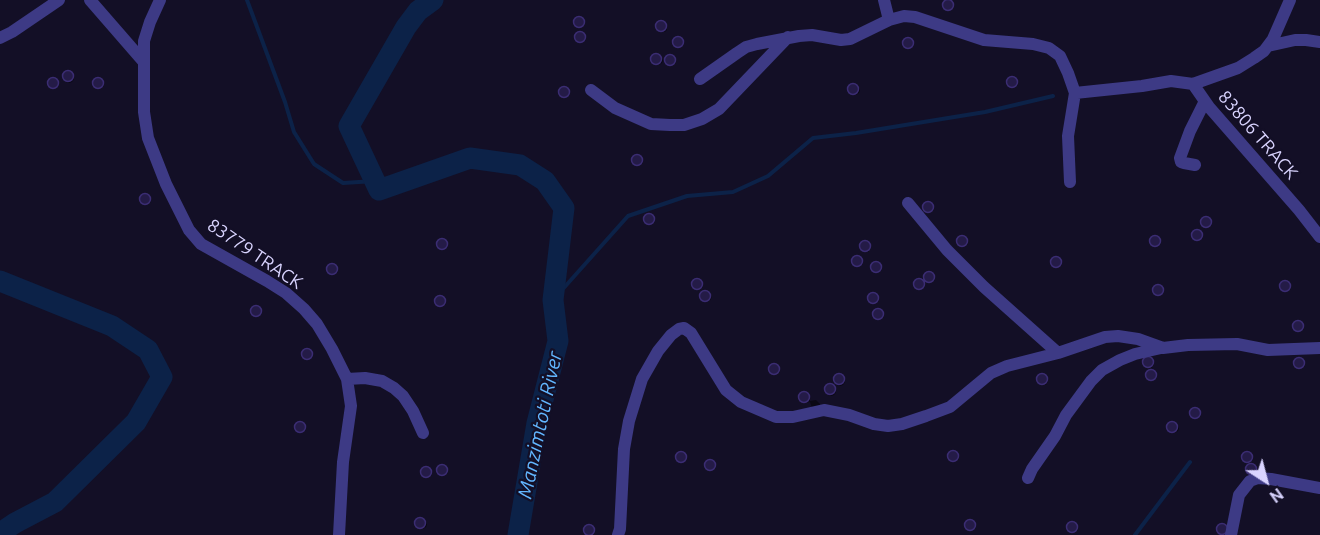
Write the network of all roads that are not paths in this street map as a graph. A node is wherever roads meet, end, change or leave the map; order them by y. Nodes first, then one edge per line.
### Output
1 (59, 0) edge
2 (90, 0) edge
3 (160, 0) edge
4 (884, 0) edge
5 (1290, 0) edge
6 (889, 20) junction
7 (788, 37) junction
8 (0, 38) edge
9 (1320, 42) edge
10 (1268, 46) junction
11 (143, 62) junction
12 (700, 79) dead end
13 (1193, 84) junction
14 (591, 90) dead end
15 (1075, 93) junction
16 (1205, 101) junction
17 (1195, 165) dead end
18 (1070, 182) dead end
19 (908, 203) dead end
20 (1320, 237) edge
21 (1162, 348) junction
22 (1320, 348) edge
23 (1058, 353) junction
24 (347, 379) junction
25 (423, 433) dead end
26 (1028, 478) dead end
27 (1320, 488) edge
28 (339, 535) edge
29 (618, 535) edge
30 (1231, 535) edge

1 - 8 street
2 - 11 street
3 - 11 street, 83779 TRACK
4 - 6 street
5 - 10 street
6 - 7 street
6 - 15 street
7 - 12 street
7 - 14 street
9 - 10 street
10 - 13 street
11 - 24 street, 83779 TRACK
13 - 15 street
13 - 16 street, 83806 TRACK
15 - 18 street
16 - 17 street
16 - 20 street, 83806 TRACK
19 - 23 street
21 - 22 street
21 - 23 street
21 - 26 street
23 - 29 street
24 - 25 street
24 - 28 street, 83779 TRACK
27 - 30 street

